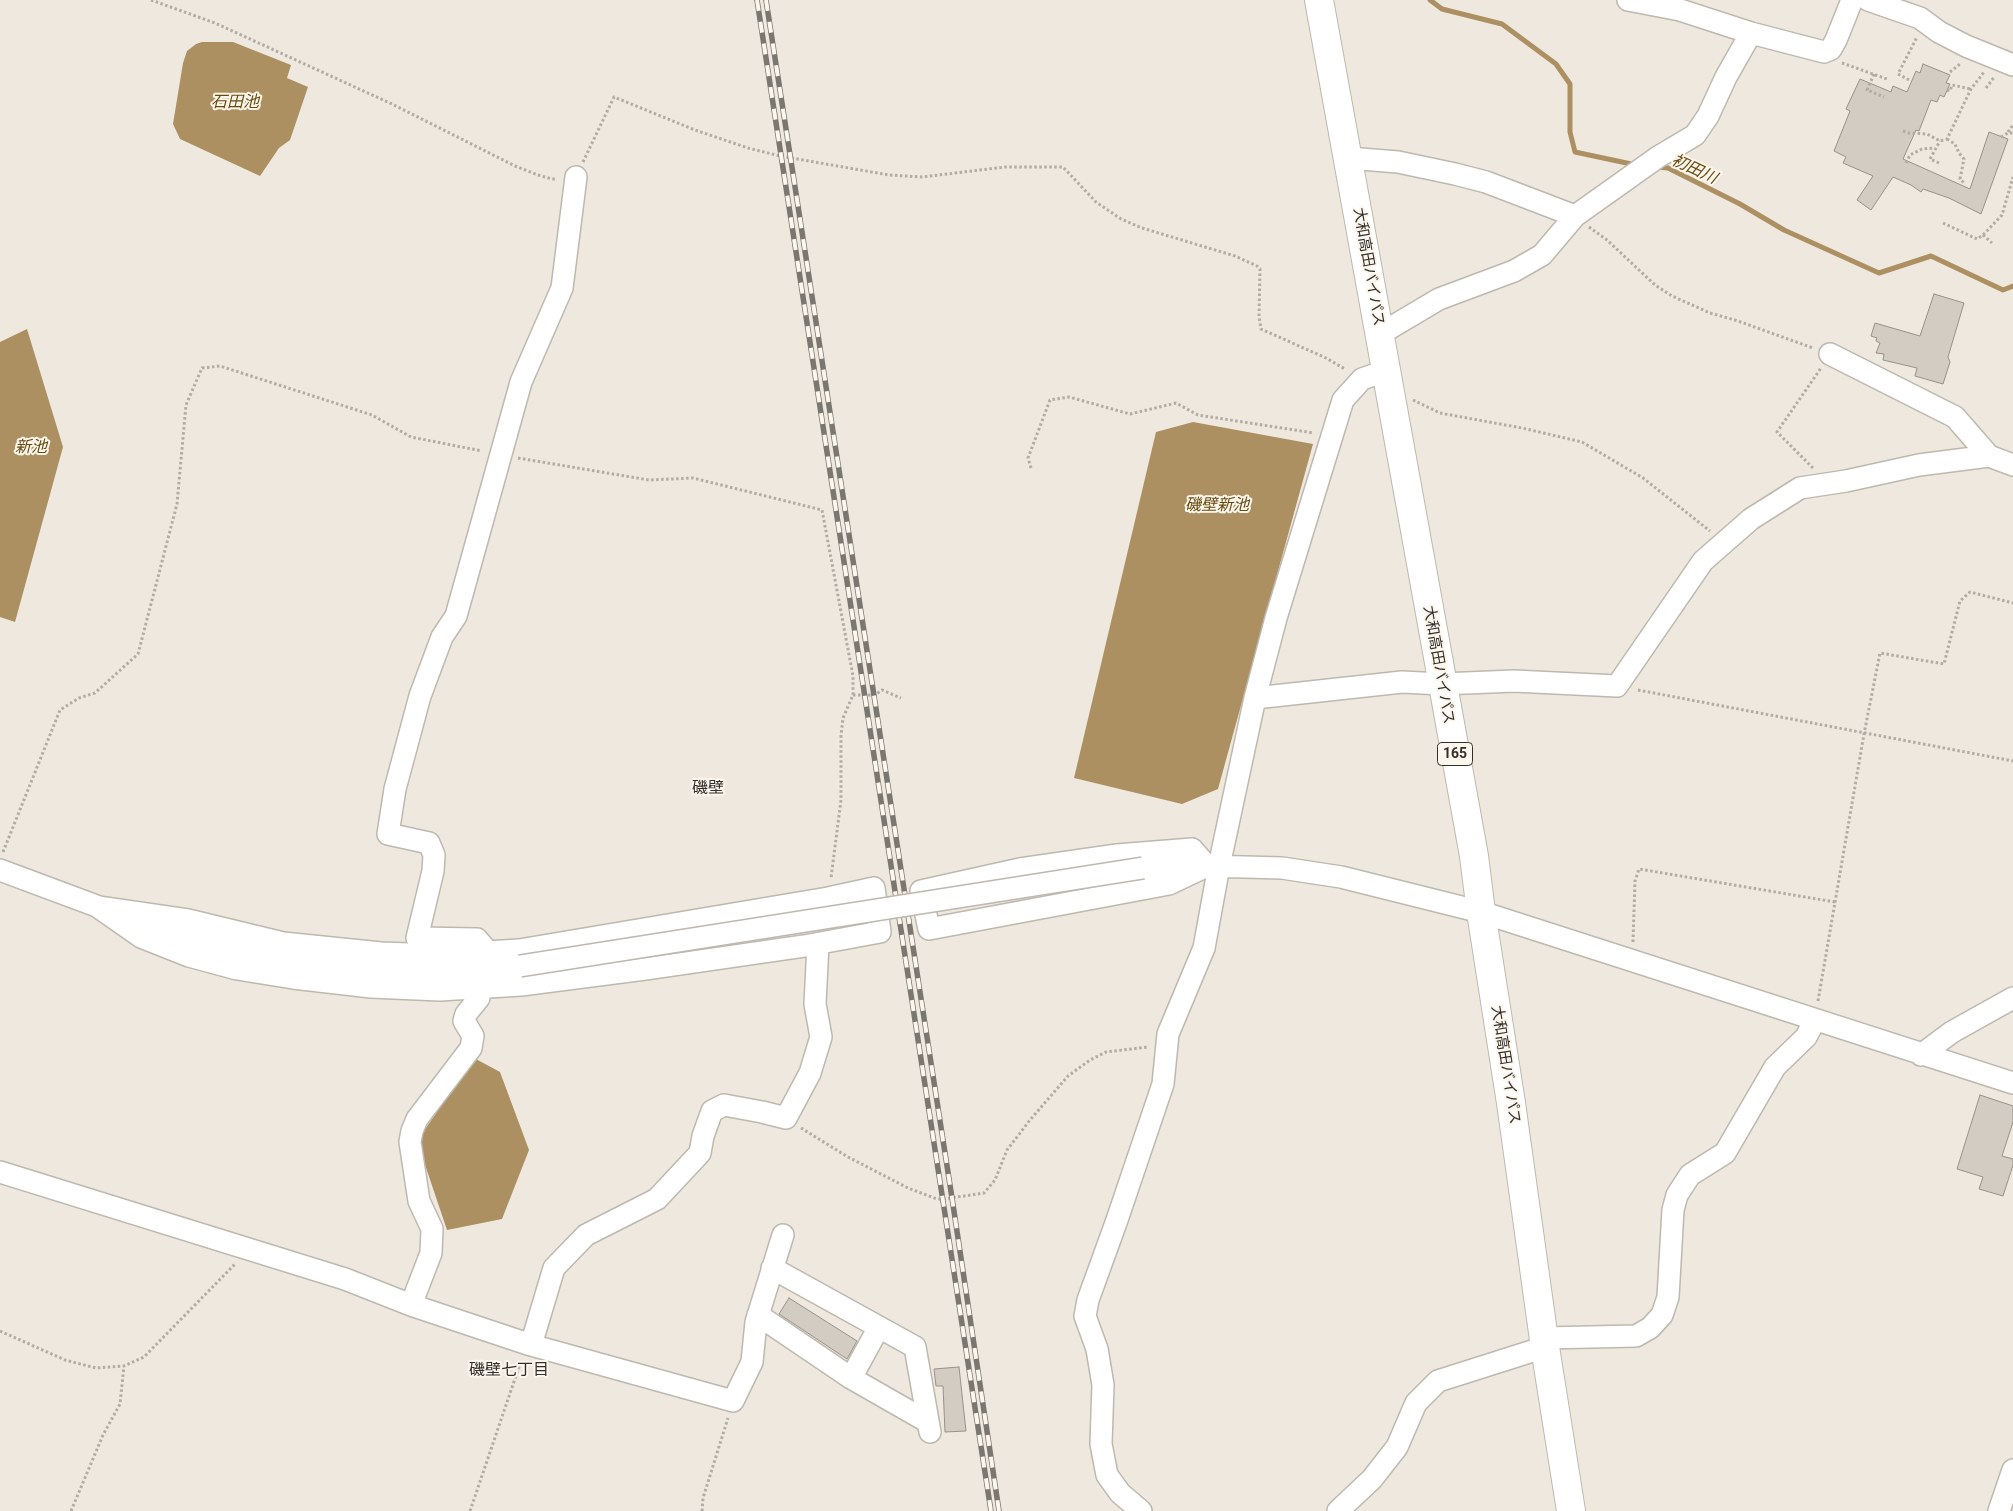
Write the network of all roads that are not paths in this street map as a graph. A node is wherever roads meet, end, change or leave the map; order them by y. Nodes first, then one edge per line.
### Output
1 (1319, 0) edge
2 (1852, 0) edge
3 (1868, 0) edge
4 (1633, 1) edge
5 (1751, 32) junction
6 (2005, 70) edge
7 (1348, 158) junction
8 (576, 177) road end
9 (1575, 216) junction
10 (1380, 334) junction
11 (1830, 354) road end
12 (1373, 375) junction
13 (1989, 456) junction
14 (2013, 465) edge
15 (1442, 684) junction
16 (1255, 698) junction
17 (1213, 866) junction
18 (0, 870) edge
19 (98, 907) junction
20 (1481, 912) junction
21 (818, 944) junction
22 (489, 953) junction
23 (480, 988) junction
24 (2013, 998) edge
25 (1815, 1020) junction
26 (1921, 1055) junction
27 (2013, 1084) edge
28 (0, 1172) edge
29 (783, 1235) dead end
30 (772, 1268) junction
31 (411, 1305) junction
32 (758, 1316) junction
33 (879, 1327) junction
34 (1544, 1342) junction
35 (529, 1344) junction
36 (851, 1378) junction
37 (2013, 1470) edge
38 (1141, 1511) edge
39 (1338, 1511) edge
40 (1571, 1511) edge
41 (1999, 1511) edge

1 - 7 highway, 大和高田バイパス / 165
2 - 5 street
3 - 6 street
4 - 5 street
5 - 9 street
7 - 9 street
7 - 10 highway, 大和高田バイパス / 165
8 - 22 street
9 - 10 street
10 - 12 highway, 大和高田バイパス / 165
11 - 13 street
12 - 15 highway, 大和高田バイパス / 165
12 - 16 street
13 - 14 street
13 - 15 street
15 - 16 street
15 - 20 highway, 大和高田バイパス / 165
16 - 17 street
17 - 17 street
17 - 19 street, bridge
17 - 20 street
17 - 38 street
18 - 19 street
19 - 22 street
19 - 23 street
20 - 25 street
20 - 34 highway, 大和高田バイパス / 165
21 - 22 street
21 - 23 street
21 - 35 street
23 - 31 street
24 - 26 street
25 - 26 street
25 - 34 street
26 - 27 street
28 - 31 street
29 - 30 street
30 - 32 street
30 - 33 street
31 - 35 street
32 - 35 street
32 - 36 street
33 - 36 street
33 - 36 street
34 - 39 street
34 - 40 highway, 大和高田バイパス / 165
37 - 41 street

